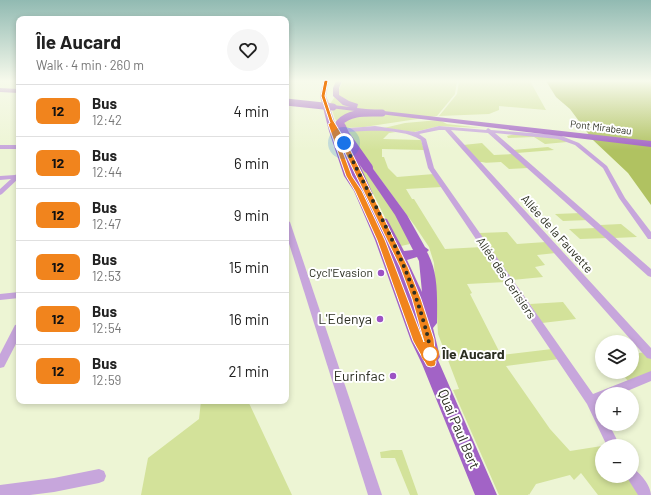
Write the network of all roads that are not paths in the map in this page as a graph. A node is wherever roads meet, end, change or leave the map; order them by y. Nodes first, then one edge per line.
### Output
1 (304, 104) edge
2 (326, 104) edge
3 (351, 104) edge
4 (382, 113) junction
5 (334, 127) junction
6 (446, 128) junction
7 (488, 130) junction
8 (416, 134) junction
9 (651, 144) edge
10 (0, 147) edge
11 (16, 147) edge
12 (16, 176) edge
13 (0, 178) edge
14 (16, 178) edge
15 (0, 193) edge
16 (289, 231) edge
17 (651, 237) edge
18 (381, 240) junction
19 (422, 250) junction
20 (398, 255) junction
21 (651, 274) edge
22 (16, 295) edge
23 (0, 297) edge
24 (16, 334) edge
25 (429, 339) junction
26 (651, 355) edge
27 (431, 363) junction
28 (0, 364) edge
29 (651, 376) edge
30 (624, 387) edge
31 (595, 395) edge
32 (99, 476) dead end
33 (638, 483) edge
34 (0, 492) edge
35 (375, 495) edge
36 (486, 495) edge
37 (646, 495) edge

1 - 4 main road, Pont Mirabeau, bridge
2 - 5 main road, Quai Paul Bert
3 - 4 main road, bridge
4 - 9 main road, Pont Mirabeau
4 - 19 main road, bridge
5 - 8 street
5 - 18 main road, Quai Paul Bert
5 - 20 main road, Quai Paul Bert
6 - 7 street
6 - 8 street
6 - 26 street, Allée de la Fauvette
7 - 17 street
7 - 21 street
8 - 31 street, Allée des Cerisiers
10 - 11 street
12 - 13 street
14 - 15 street
16 - 35 street
18 - 20 main road
18 - 27 main road, Quai Paul Bert
19 - 20 main road
19 - 25 main road
20 - 25 main road, Quai Paul Bert
22 - 23 street
24 - 28 street
25 - 27 main road, Quai Paul Bert
27 - 36 main road, Quai Paul Bert
29 - 30 street
32 - 34 street
33 - 37 street

